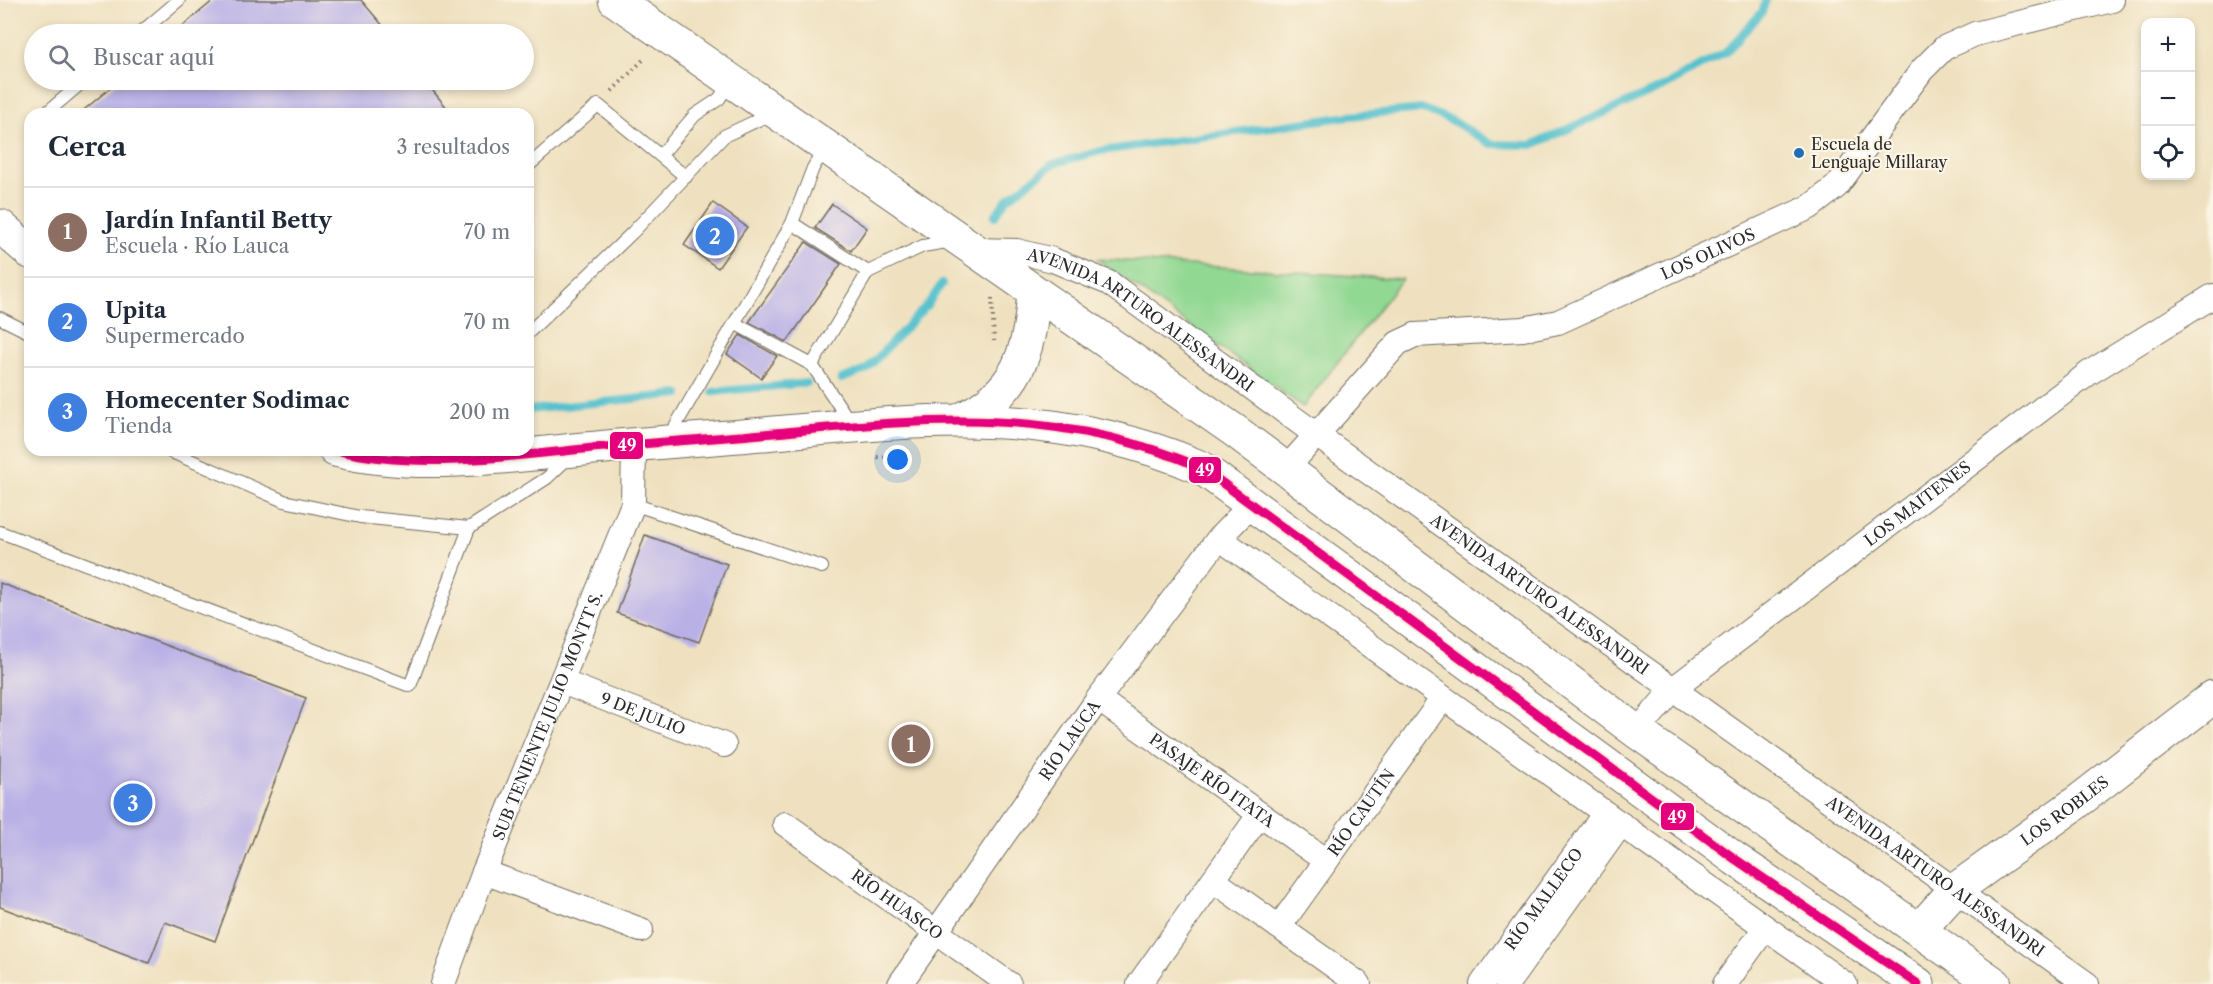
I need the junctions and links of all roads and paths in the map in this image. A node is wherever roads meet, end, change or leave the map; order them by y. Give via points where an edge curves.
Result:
1 (179, 0) edge
2 (615, 0) edge
3 (2112, 0) edge
4 (151, 24) edge
5 (632, 71) dead end
6 (731, 81) junction
7 (74, 90) edge
8 (598, 105) junction
9 (52, 108) edge
10 (776, 112) junction
11 (826, 146) junction
12 (660, 156) junction
13 (534, 161) edge
14 (686, 177) junction
15 (792, 223) junction
16 (0, 226) edge
17 (969, 245) junction
18 (24, 247) edge
19 (868, 272) junction
20 (1034, 292) junction
21 (2213, 296) edge
22 (0, 318) edge
23 (736, 324) junction
24 (534, 327) edge
25 (24, 330) edge
26 (812, 365) junction
27 (960, 420) junction
28 (852, 426) junction
29 (1318, 436) junction
30 (650, 444) junction
31 (577, 450) junction
32 (534, 455) edge
33 (914, 455) dead end
34 (181, 456) edge
35 (486, 456) edge
36 (526, 456) edge
37 (867, 458) dead end
38 (1202, 468) junction
39 (1286, 469) junction
40 (633, 504) junction
41 (1251, 505) junction
42 (469, 528) junction
43 (0, 532) edge
44 (1219, 538) junction
45 (822, 567) dead end
46 (562, 682) junction
47 (1673, 689) junction
48 (2213, 697) edge
49 (1443, 698) junction
50 (1098, 699) junction
51 (1637, 732) junction
52 (724, 745) dead end
53 (1260, 814) junction
54 (1613, 819) junction
55 (784, 824) dead end
56 (1326, 861) junction
57 (484, 872) junction
58 (1213, 880) junction
59 (1955, 890) junction
60 (1279, 927) junction
61 (1765, 928) junction
62 (641, 930) dead end
63 (1919, 930) junction
64 (937, 932) junction
65 (443, 984) edge
66 (900, 984) edge
67 (1009, 984) edge
68 (1139, 984) edge
69 (1359, 984) edge
70 (1482, 984) edge
71 (1506, 984) edge
72 (1725, 984) edge
73 (1845, 984) edge
74 (1918, 984) edge
75 (1995, 984) edge
76 (2087, 984) edge

1 - 4 lane
2 - 6 main road, AVENIDA ARTURO ALESSANDRI
3 - 29 street, LOS OLIVOS via 1976,34 1944,48 1922,70 1837,186 1810,207 1558,322 1523,329 1415,335 1398,343
5 - 8 path
6 - 10 main road, AVENIDA ARTURO ALESSANDRI
6 - 12 lane via 719,99 695,115
7 - 9 lane
8 - 12 lane
8 - 13 lane
10 - 11 main road, AVENIDA ARTURO ALESSANDRI
10 - 14 lane via 724,136
11 - 15 lane via 813,168
11 - 17 main road, AVENIDA ARTURO ALESSANDRI
12 - 14 lane
14 - 24 lane
15 - 19 lane
15 - 23 lane
16 - 18 main road
17 - 19 lane via 923,246
17 - 20 main road, AVENIDA ARTURO ALESSANDRI
17 - 29 street, AVENIDA ARTURO ALESSANDRI via 1044,258 1109,284
19 - 26 lane
20 - 27 main road via 1031,329 1018,368 994,401
20 - 39 main road, AVENIDA ARTURO ALESSANDRI
21 - 47 street, LOS MAITENES via 2089,374
22 - 25 lane
23 - 26 lane
23 - 30 lane
26 - 28 lane
27 - 28 main road
27 - 38 main road via 1032,423 1089,431 1166,453
28 - 30 main road
29 - 39 street, LOS OLIVOS
29 - 47 street, AVENIDA ARTURO ALESSANDRI
30 - 31 main road
30 - 40 street, SUB TENIENTE JULIO MONTT S.
31 - 32 main road
31 - 42 lane via 547,478
33 - 37 path
34 - 42 lane via 284,501 360,517
35 - 36 main road
38 - 39 main road
38 - 41 main road
39 - 51 main road, AVENIDA ARTURO ALESSANDRI
40 - 45 lane
40 - 46 street, SUB TENIENTE JULIO MONTT S.
41 - 44 street, RÍO LAUCA
41 - 74 main road via 1735,859
42 - 43 lane via 410,686
44 - 49 street
44 - 50 street, RÍO LAUCA
46 - 52 street, 9 DE JULIO
46 - 57 street, SUB TENIENTE JULIO MONTT S.
47 - 51 street, LOS MAITENES
47 - 59 street, AVENIDA ARTURO ALESSANDRI
48 - 59 main road, LOS ROBLES
49 - 54 street
49 - 56 street, RÍO CAUTÍN
50 - 53 street, PASAJE RÍO ITATA
50 - 64 street, RÍO LAUCA
51 - 63 main road, AVENIDA ARTURO ALESSANDRI
53 - 56 street, PASAJE RÍO ITATA
53 - 58 street
54 - 61 street
54 - 70 street, RÍO MALLECO
54 - 71 street, RÍO MALLECO
55 - 64 street, RÍO HUASCO
56 - 60 street, RÍO CAUTÍN
57 - 62 street
57 - 65 street, SUB TENIENTE JULIO MONTT S.
58 - 60 street
58 - 68 street
59 - 63 main road, LOS ROBLES
59 - 76 street, AVENIDA ARTURO ALESSANDRI
60 - 69 street
61 - 72 street
61 - 73 street
63 - 75 main road, AVENIDA ARTURO ALESSANDRI
64 - 66 street, RÍO LAUCA
64 - 67 street, RÍO HUASCO

